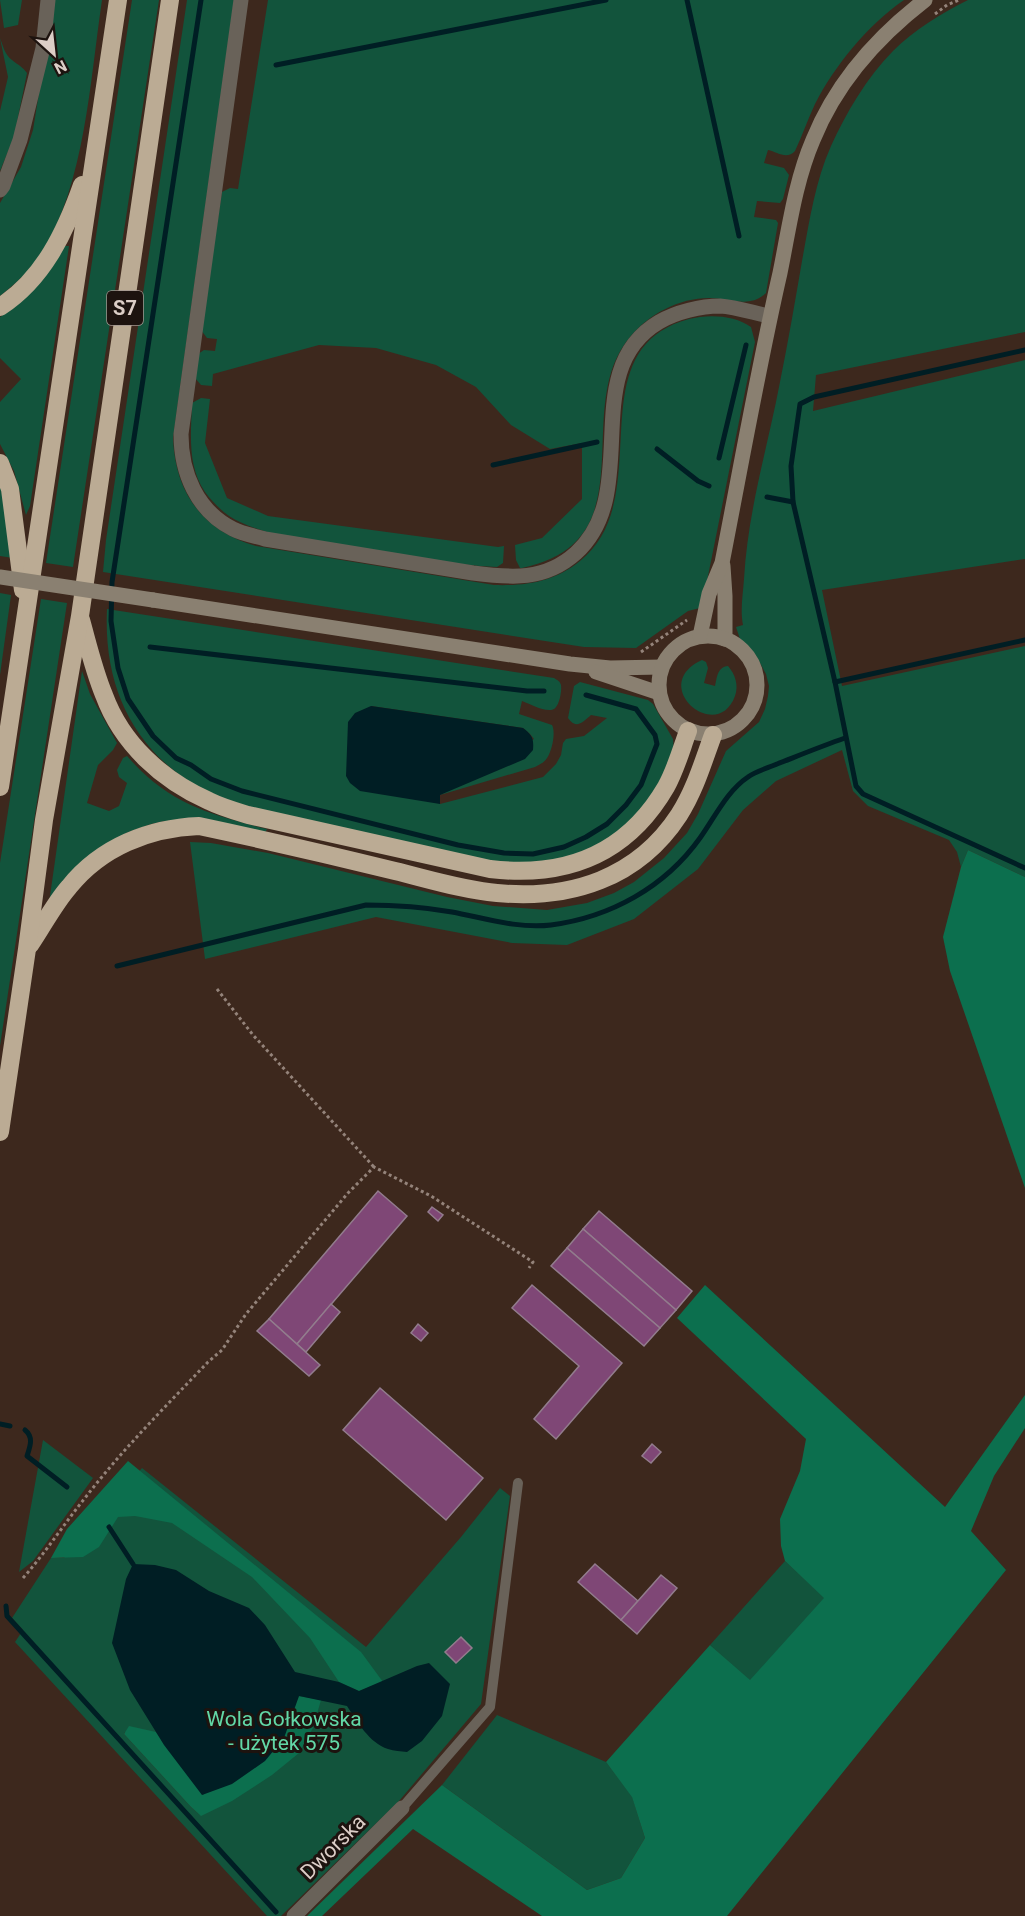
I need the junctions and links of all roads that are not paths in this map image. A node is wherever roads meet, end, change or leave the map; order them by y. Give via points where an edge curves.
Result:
1 (48, 0) edge
2 (118, 0) edge
3 (170, 0) edge
4 (242, 0) edge
5 (925, 0) edge
6 (96, 147) junction
7 (0, 190) edge
8 (0, 307) edge
9 (770, 316) junction
10 (0, 463) edge
11 (722, 563) junction
12 (0, 578) edge
13 (26, 615) junction
14 (80, 616) junction
15 (700, 636) junction
16 (725, 639) junction
17 (570, 664) junction
18 (662, 667) junction
19 (659, 693) junction
20 (688, 731) junction
21 (712, 735) junction
22 (0, 787) edge
23 (27, 949) junction
24 (0, 1132) edge
25 (518, 1483) dead end
26 (402, 1808) joint
27 (294, 1916) edge

1 - 7 street via 43,48 20,140
2 - 6 highway
3 - 14 highway, S7
4 - 9 street via 181,452 198,498 233,529 266,539 473,573 527,577 545,572 571,558 599,524 608,497 616,387 628,354 642,335 669,317 704,308 721,306
5 - 9 street via 860,60 812,141 788,227
6 - 8 highway via 74,208 43,268
6 - 13 highway
9 - 11 street
10 - 13 highway via 10,489
11 - 15 street via 709,594
11 - 16 street
12 - 17 street, bridge
13 - 22 highway
14 - 20 highway via 104,696 120,728 149,763 188,791 248,815 490,869 542,871 570,866 625,838 648,814 666,786
14 - 23 highway, S7 via 44,820
15 - 16 street
15 - 18 street via 676,648
16 - 21 street via 741,648 752,663 757,689 753,706 742,721
17 - 18 street
17 - 19 street
18 - 19 street
19 - 20 street via 669,716
20 - 21 street
21 - 23 highway via 693,789 668,831 634,863 588,886 552,893 495,893 199,826 166,829 133,839 104,854 68,887
23 - 24 highway, S7
25 - 26 lane via 490,1707
26 - 27 street, Dworska

